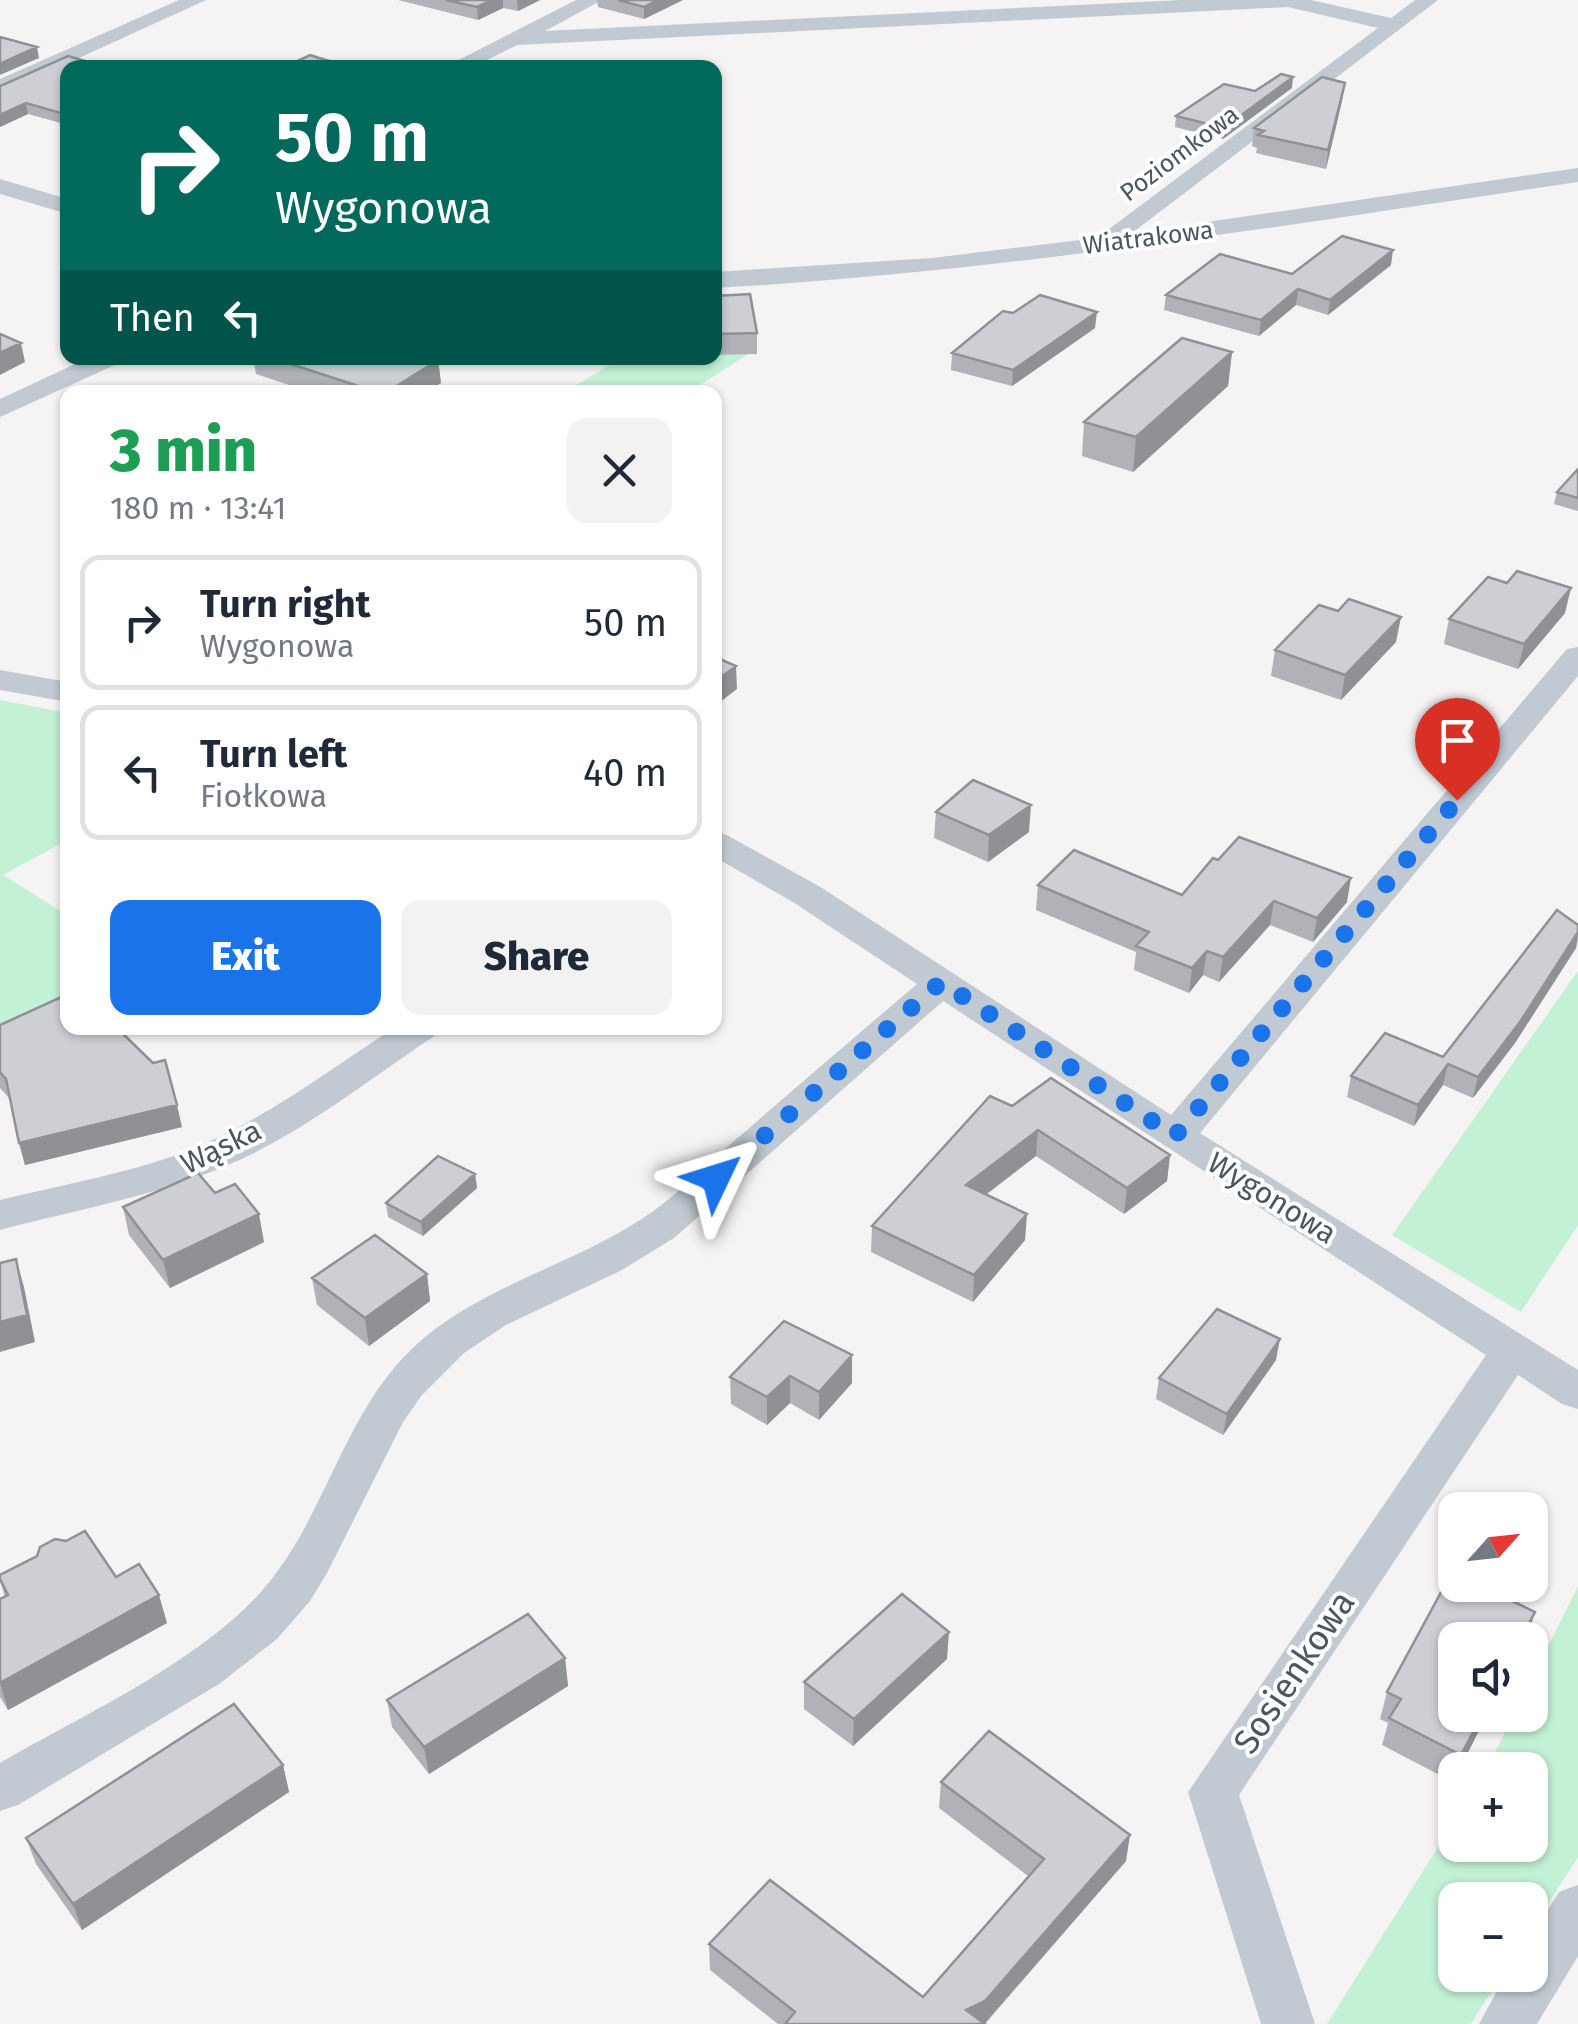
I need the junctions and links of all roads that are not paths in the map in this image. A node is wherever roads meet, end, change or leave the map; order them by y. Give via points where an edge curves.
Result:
1 (196, 0) edge
2 (592, 0) edge
3 (1428, 0) edge
4 (1393, 25) junction
5 (511, 40) junction
6 (60, 60) edge
7 (61, 60) edge
8 (470, 60) edge
9 (0, 87) edge
10 (1578, 174) edge
11 (0, 186) edge
12 (60, 205) edge
13 (1106, 242) junction
14 (722, 280) edge
15 (93, 365) edge
16 (0, 409) edge
17 (1578, 656) edge
18 (0, 680) edge
19 (60, 691) edge
20 (722, 846) edge
21 (941, 982) junction
22 (409, 1035) edge
23 (1175, 1136) junction
24 (0, 1215) edge
25 (1512, 1350) junction
26 (1578, 1392) edge
27 (0, 1789) edge
28 (1578, 1909) edge
29 (1288, 2024) edge
30 (1506, 2024) edge

1 - 7 street
2 - 5 street
3 - 4 street, Poziomkowa
4 - 5 street via 1288,1
4 - 13 street, Poziomkowa
5 - 8 street
6 - 9 street
10 - 13 street, Wiatrakowa
11 - 12 street
13 - 14 street, Wiatrakowa via 827,276
15 - 16 street
17 - 23 street
18 - 19 street
20 - 21 street, Wygonowa
21 - 23 street, Wygonowa
21 - 27 street via 659,1228 469,1326 432,1356 406,1382 314,1551 265,1621 220,1659
22 - 24 street, Wąska via 212,1156
23 - 25 street, Wygonowa
25 - 26 street, Wygonowa
25 - 29 street, Sosienkowa via 1213,1792
28 - 30 street

